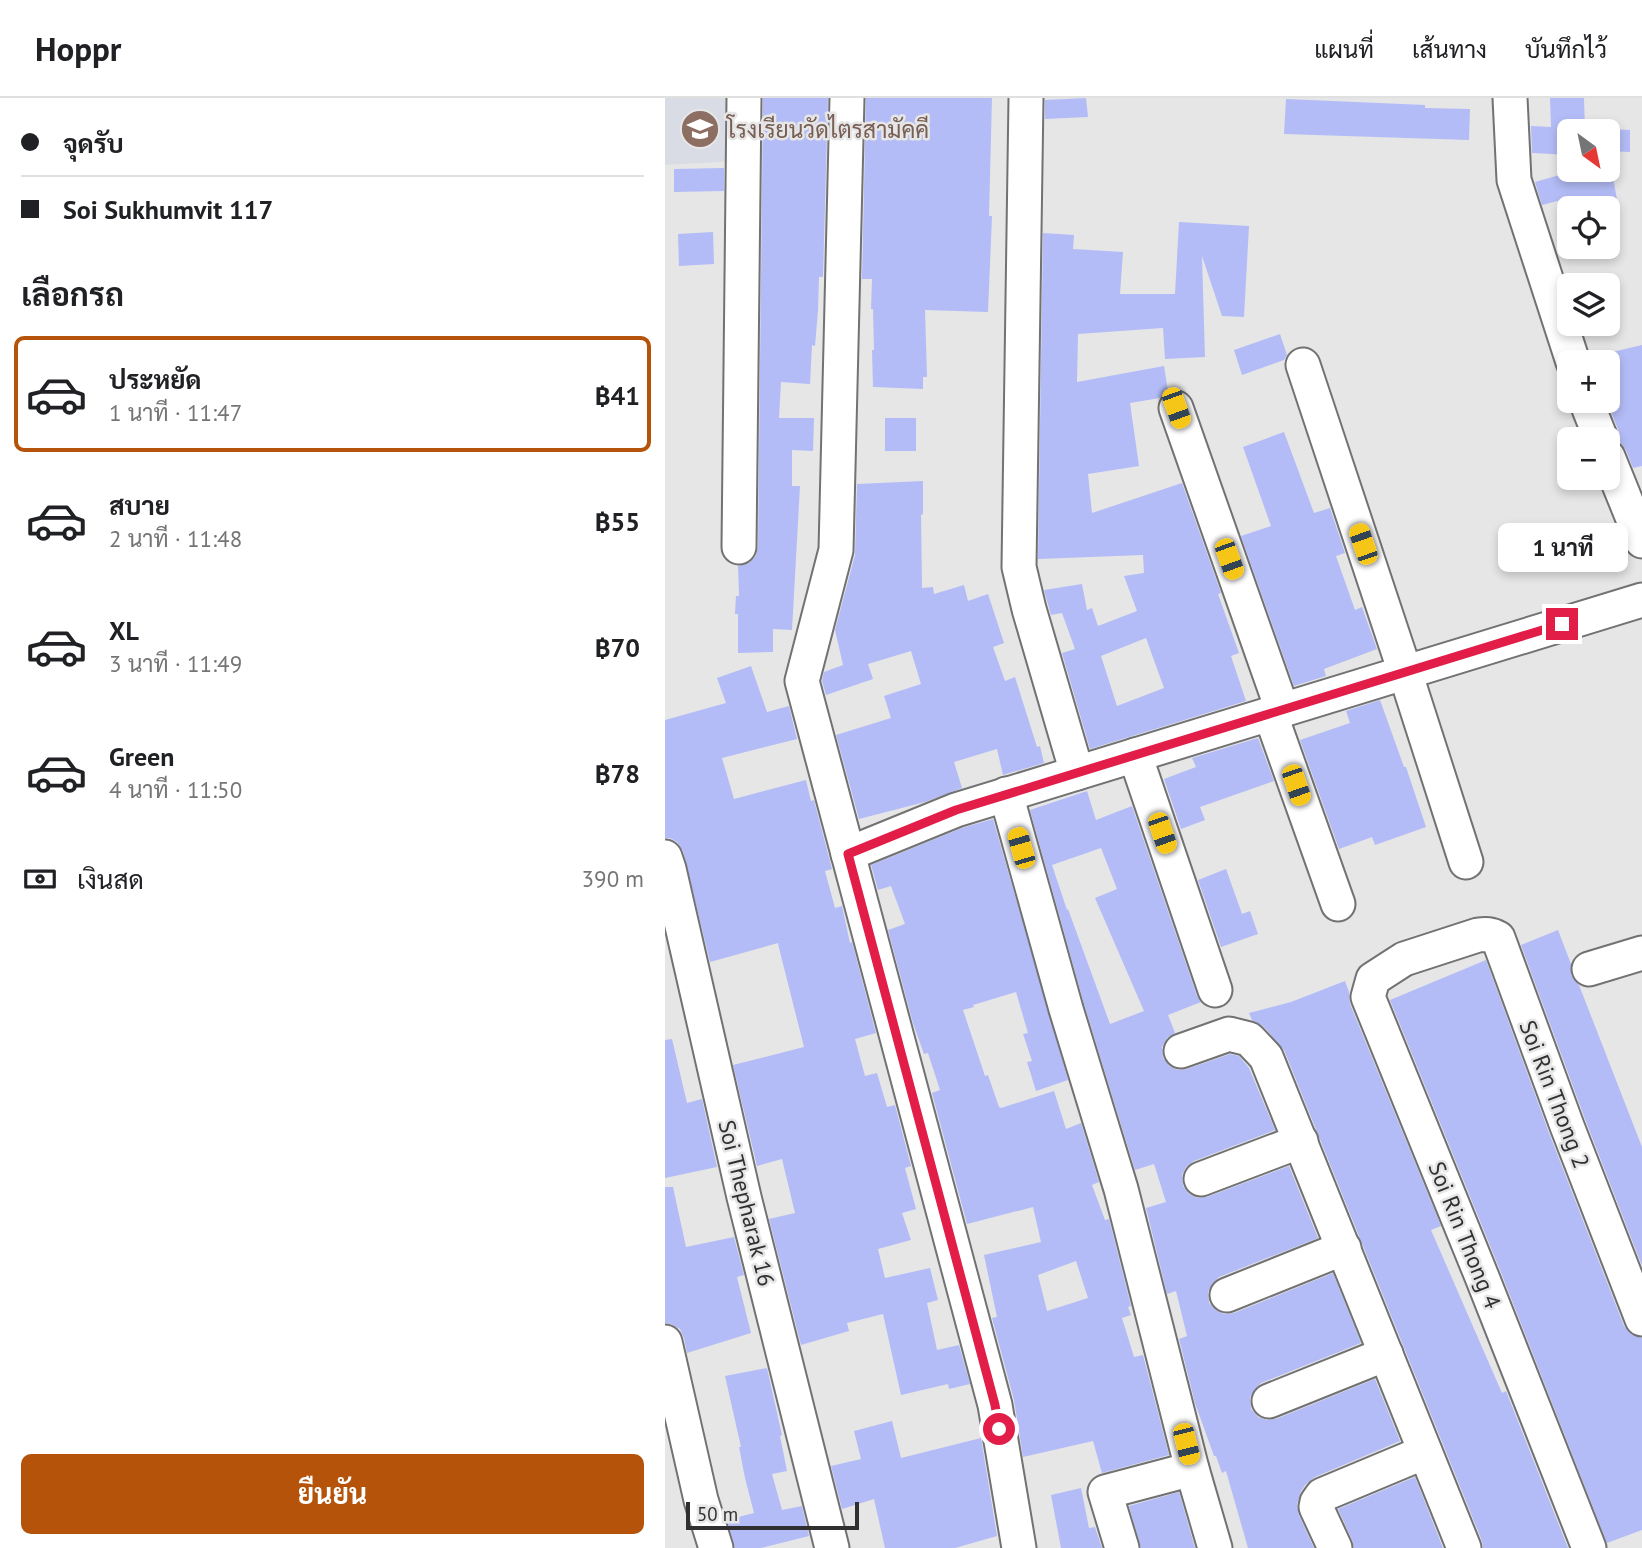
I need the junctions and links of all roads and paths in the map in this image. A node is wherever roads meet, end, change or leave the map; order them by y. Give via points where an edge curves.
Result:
1 (744, 98) edge
2 (848, 98) edge
3 (1026, 98) edge
4 (1510, 98) edge
5 (1569, 350) edge
6 (1303, 365) dead end
7 (1176, 408) dead end
8 (1620, 487) edge
9 (1642, 541) edge
10 (739, 547) dead end
11 (1641, 602) edge
12 (1405, 672) junction
13 (1276, 711) junction
14 (1135, 755) junction
15 (1077, 773) junction
16 (1006, 794) junction
17 (848, 854) junction
18 (665, 857) edge
19 (1466, 862) dead end
20 (1338, 904) dead end
21 (1427, 952) joint
22 (1642, 953) edge
23 (1588, 969) dead end
24 (1215, 990) dead end
25 (1181, 1051) dead end
26 (1301, 1141) junction
27 (1201, 1179) dead end
28 (1344, 1248) junction
29 (1227, 1294) dead end
30 (1642, 1319) edge
31 (665, 1342) edge
32 (1386, 1354) junction
33 (1269, 1401) dead end
34 (1425, 1451) junction
35 (1192, 1469) junction
36 (716, 1548) edge
37 (832, 1548) edge
38 (1019, 1548) edge
39 (1122, 1548) edge
40 (1215, 1548) edge
41 (1335, 1548) edge
42 (1464, 1548) edge
43 (1589, 1548) edge

1 - 10 street
2 - 17 street via 836,550 802,681
3 - 15 street via 1019,567
4 - 5 street via 1514,180
6 - 12 street
7 - 13 street
8 - 9 street
11 - 12 street
12 - 13 street
12 - 19 street
13 - 14 street
13 - 20 street
14 - 15 street
14 - 24 street
15 - 16 street
16 - 17 street
16 - 35 street via 1121,1189
17 - 38 street via 995,1405
18 - 37 street, Soi Thepharak 16
21 - 30 street, Soi Rin Thong 2 via 1478,935 1498,938
21 - 43 street, Soi Rin Thong 4 via 1405,959 1373,979 1368,997
22 - 23 street
25 - 26 street via 1229,1034 1249,1038 1266,1057
26 - 27 street
26 - 28 street
28 - 29 street
28 - 32 street
31 - 36 street
32 - 33 street
32 - 34 street
34 - 41 street via 1322,1495 1317,1507
34 - 42 street
35 - 39 street via 1105,1492
35 - 40 street

